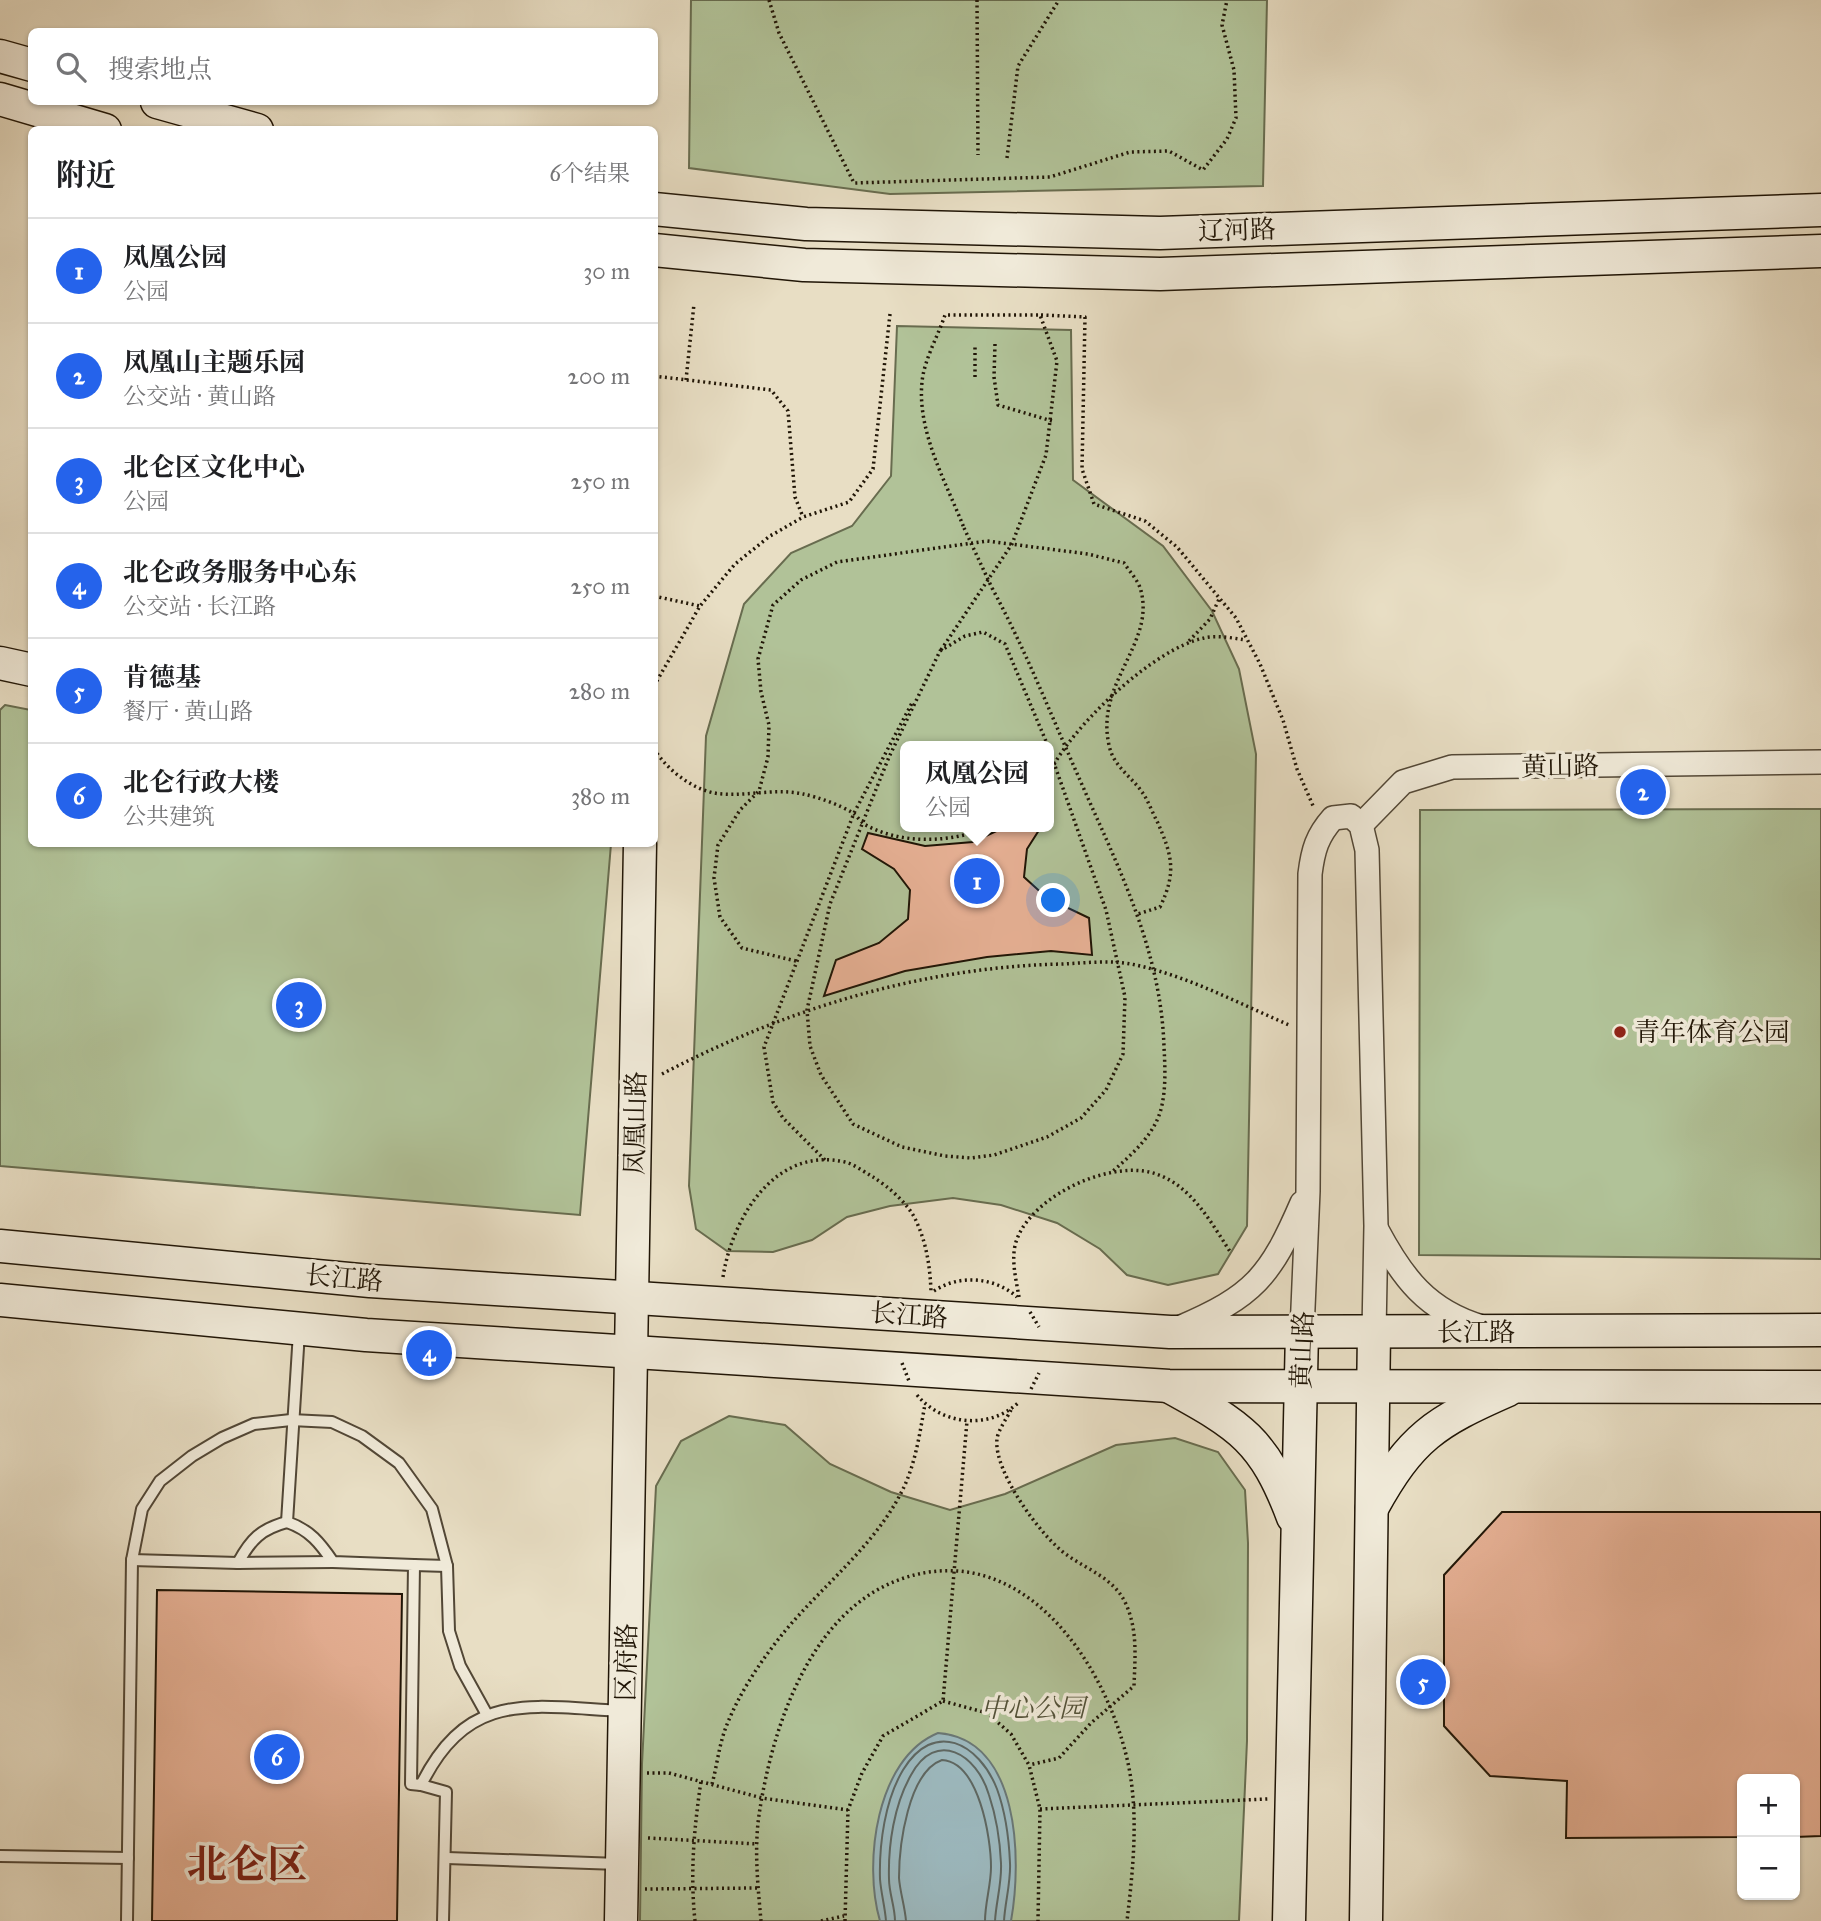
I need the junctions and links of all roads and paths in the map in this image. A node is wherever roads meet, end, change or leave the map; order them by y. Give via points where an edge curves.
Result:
1 (769, 0) edge
2 (977, 0) edge
3 (1059, 0) edge
4 (1227, 0) edge
5 (0, 55) edge
6 (28, 64) edge
7 (0, 99) edge
8 (168, 105) edge
9 (91, 126) edge
10 (243, 126) edge
11 (978, 155) dead end
12 (1007, 158) dead end
13 (658, 209) edge
14 (1821, 209) edge
15 (658, 250) edge
16 (1821, 251) edge
17 (694, 304) dead end
18 (890, 314) dead end
19 (1040, 315) junction
20 (975, 344) dead end
21 (995, 344) dead end
22 (658, 376) edge
23 (975, 377) dead end
24 (686, 380) junction
25 (1052, 421) junction
26 (803, 517) junction
27 (1012, 544) junction
28 (1220, 596) junction
29 (658, 597) edge
30 (700, 606) junction
31 (1248, 641) junction
32 (1188, 643) junction
33 (940, 651) junction
34 (0, 663) edge
35 (28, 669) edge
36 (658, 679) edge
37 (1111, 696) junction
38 (1045, 741) edge
39 (1066, 748) junction
40 (658, 755) edge
41 (1054, 762) joint
42 (1821, 762) edge
43 (759, 791) junction
44 (854, 813) junction
45 (863, 824) junction
46 (1361, 825) junction
47 (1323, 829) junction
48 (970, 832) edge
49 (640, 847) edge
50 (1138, 914) junction
51 (796, 961) junction
52 (1117, 962) junction
53 (1156, 972) junction
54 (807, 1010) junction
55 (772, 1021) junction
56 (1309, 1033) junction
57 (636, 1088) junction
58 (824, 1160) junction
59 (1112, 1171) junction
60 (1308, 1191) junction
61 (1376, 1226) junction
62 (0, 1246) edge
63 (1231, 1253) dead end
64 (931, 1293) junction
65 (632, 1297) junction
66 (0, 1300) edge
67 (719, 1303) junction
68 (1028, 1306) dead end
69 (909, 1317) dead end
70 (1039, 1327) dead end
71 (299, 1328) junction
72 (1821, 1330) edge
73 (1302, 1331) junction
74 (1170, 1332) junction
75 (1374, 1332) junction
76 (1502, 1332) junction
77 (631, 1352) junction
78 (902, 1363) dead end
79 (1039, 1373) dead end
80 (1169, 1386) junction
81 (1301, 1386) junction
82 (1373, 1386) junction
83 (1518, 1386) junction
84 (1821, 1387) edge
85 (1028, 1394) dead end
86 (1020, 1402) dead end
87 (630, 1403) joint
88 (925, 1404) junction
89 (1011, 1410) junction
90 (291, 1420) junction
91 (967, 1422) junction
92 (1372, 1510) junction
93 (287, 1522) junction
94 (1299, 1534) junction
95 (132, 1560) junction
96 (333, 1562) junction
97 (238, 1563) junction
98 (414, 1565) junction
99 (447, 1566) junction
100 (956, 1573) junction
101 (943, 1701) junction
102 (1111, 1708) junction
103 (625, 1711) junction
104 (486, 1713) junction
105 (1029, 1765) junction
106 (624, 1773) junction
107 (701, 1781) junction
108 (712, 1784) junction
109 (421, 1785) junction
110 (762, 1798) junction
111 (1291, 1798) junction
112 (1134, 1807) junction
113 (1040, 1809) junction
114 (848, 1810) junction
115 (693, 1839) junction
116 (758, 1844) junction
117 (0, 1856) edge
118 (128, 1858) junction
119 (447, 1858) junction
120 (622, 1863) junction
121 (758, 1888) junction
122 (692, 1889) junction
123 (845, 1919) edge
124 (127, 1921) edge
125 (443, 1921) edge
126 (621, 1921) edge
127 (695, 1921) edge
128 (761, 1921) edge
129 (821, 1921) edge
130 (1038, 1921) edge
131 (1127, 1921) edge
132 (1289, 1921) edge
133 (1366, 1921) edge

1 - 4 path via 779,33 854,183 1050,177 1130,152 1169,151 1203,170 1227,139 1236,118 1234,70 1222,25
2 - 11 path
3 - 12 path via 1018,66
5 - 6 main road
7 - 9 main road
8 - 10 main road
13 - 14 main road, 辽河路 via 806,224 1160,233
15 - 16 main road, 辽河路 via 804,265 1160,274
17 - 24 path
18 - 26 path via 873,469 849,502
19 - 25 path via 1057,361
19 - 28 path via 1085,317 1082,469 1094,504 1145,521 1177,547
19 - 39 path, bridge via 945,315 922,380 922,413 975,555
20 - 23 path
21 - 25 path via 998,405
22 - 24 path
24 - 26 path via 771,390 788,411 795,497
25 - 27 path via 1046,455
26 - 30 path via 735,564
27 - 33 path
27 - 37 path via 1124,563 1141,589 1143,617 1137,641
27 - 43 path via 987,541 837,562 801,580 773,605 758,659 769,725 768,757
28 - 31 path
28 - 32 path via 1210,619
29 - 30 path
30 - 36 path
31 - 32 path via 1205,637
31 - 47 path
32 - 37 path
33 - 38 path via 965,636 983,632 1005,644
33 - 44 path
33 - 45 path
34 - 35 main road
37 - 39 path
37 - 50 path via 1109,746 1124,775 1142,792 1171,852 1171,885 1160,907
39 - 41 path
39 - 50 path
40 - 43 path via 689,783 722,794
41 - 52 path via 1106,910
42 - 46 street, 黄山路 via 1452,767 1403,782
43 - 44 path via 803,794
43 - 51 path via 740,810 718,845 714,878 719,917 742,948
44 - 45 path
44 - 51 path
45 - 48 path via 918,839
45 - 54 path via 831,904
46 - 47 street via 1351,816 1333,818
46 - 61 street via 1367,850
47 - 56 street, 黄山路 via 1314,844 1310,874
49 - 57 main road, 凤凰山路
50 - 53 path
51 - 55 path
52 - 53 path
52 - 54 path via 1030,964 930,977
52 - 54 path via 1125,997 1123,1054 1106,1090 1081,1118 1047,1137 994,1155 971,1158 923,1152 853,1124 817,1065
53 - 56 path
53 - 59 path via 1163,1014 1162,1107 1140,1147
54 - 55 path
55 - 57 path
55 - 58 path via 764,1047 773,1102
56 - 60 street, 黄山路
57 - 65 main road, 凤凰山路
58 - 64 path via 847,1162 883,1183 917,1220
58 - 67 path via 795,1166 770,1181 752,1202 727,1251
59 - 63 path via 1133,1168 1160,1175 1192,1198
59 - 64 path via 1059,1194 1032,1215 1017,1239 1013,1261 1020,1299 988,1281 965,1279
60 - 73 street, 黄山路
60 - 74 street via 1264,1276 1225,1305
61 - 75 street
61 - 76 street via 1408,1283 1458,1317
62 - 65 main road, 长江路 via 370,1281
64 - 69 path, bridge
65 - 67 main road, 长江路
65 - 77 main road, 凤凰山路
66 - 71 main road, 长江路
67 - 74 main road, 长江路
68 - 70 path, bridge
71 - 77 main road, 长江路
71 - 90 lane
72 - 76 main road, 长江路
73 - 74 main road, 长江路
73 - 75 main road, 长江路
73 - 81 main road, 黄山路
75 - 76 main road, 长江路
75 - 82 main road
77 - 80 main road, 长江路
77 - 87 main road, 凤凰山路
78 - 88 path, bridge via 910,1385
79 - 85 path, bridge
80 - 81 main road, 长江路
80 - 94 main road via 1245,1434 1262,1452 1275,1472
81 - 82 main road, 长江路
81 - 94 main road, 黄山路
82 - 83 main road, 长江路
82 - 92 main road
83 - 84 main road, 长江路
83 - 92 main road via 1421,1437 1392,1473
86 - 89 path
87 - 103 main road, 区府路
88 - 91 path via 944,1416
88 - 108 path via 904,1487 882,1522 785,1631 748,1683 725,1728
89 - 91 path
89 - 102 path via 997,1438 1004,1473 1045,1534 1066,1555 1102,1575 1124,1601 1136,1637 1134,1686
90 - 93 lane
90 - 95 lane via 254,1424 222,1438 160,1481 142,1509
90 - 99 lane via 332,1422 362,1436 399,1463 432,1509
91 - 100 path
92 - 133 main road
93 - 96 lane via 317,1539
93 - 97 lane via 252,1538
94 - 111 main road, 黄山路
95 - 97 lane
95 - 118 lane
96 - 97 lane
96 - 98 lane
98 - 99 lane
98 - 109 lane via 411,1784
99 - 104 lane via 449,1631 460,1666
100 - 101 path
100 - 102 path via 976,1573 1040,1606 1085,1658
100 - 110 path via 932,1572 902,1579 838,1622 794,1691 779,1728
101 - 105 path via 987,1713 1011,1734
101 - 114 path via 883,1736
102 - 105 path via 1059,1758
102 - 112 path via 1128,1764
103 - 104 lane via 515,1707
103 - 106 main road, 区府路
104 - 109 lane via 436,1754
105 - 113 path
106 - 107 path via 670,1773
106 - 120 main road, 区府路
107 - 108 path
107 - 115 path
108 - 110 path
109 - 119 lane via 446,1792
110 - 114 path
110 - 116 path
111 - 112 path
111 - 132 main road, 黄山路
112 - 113 path
112 - 131 path
113 - 130 path
114 - 123 path
115 - 116 path
115 - 120 path
115 - 122 path
116 - 121 path
117 - 118 lane
118 - 124 lane
119 - 120 lane
119 - 125 lane
120 - 122 path
120 - 126 main road, 区府路
121 - 122 path
121 - 128 path
122 - 127 path
123 - 129 path

